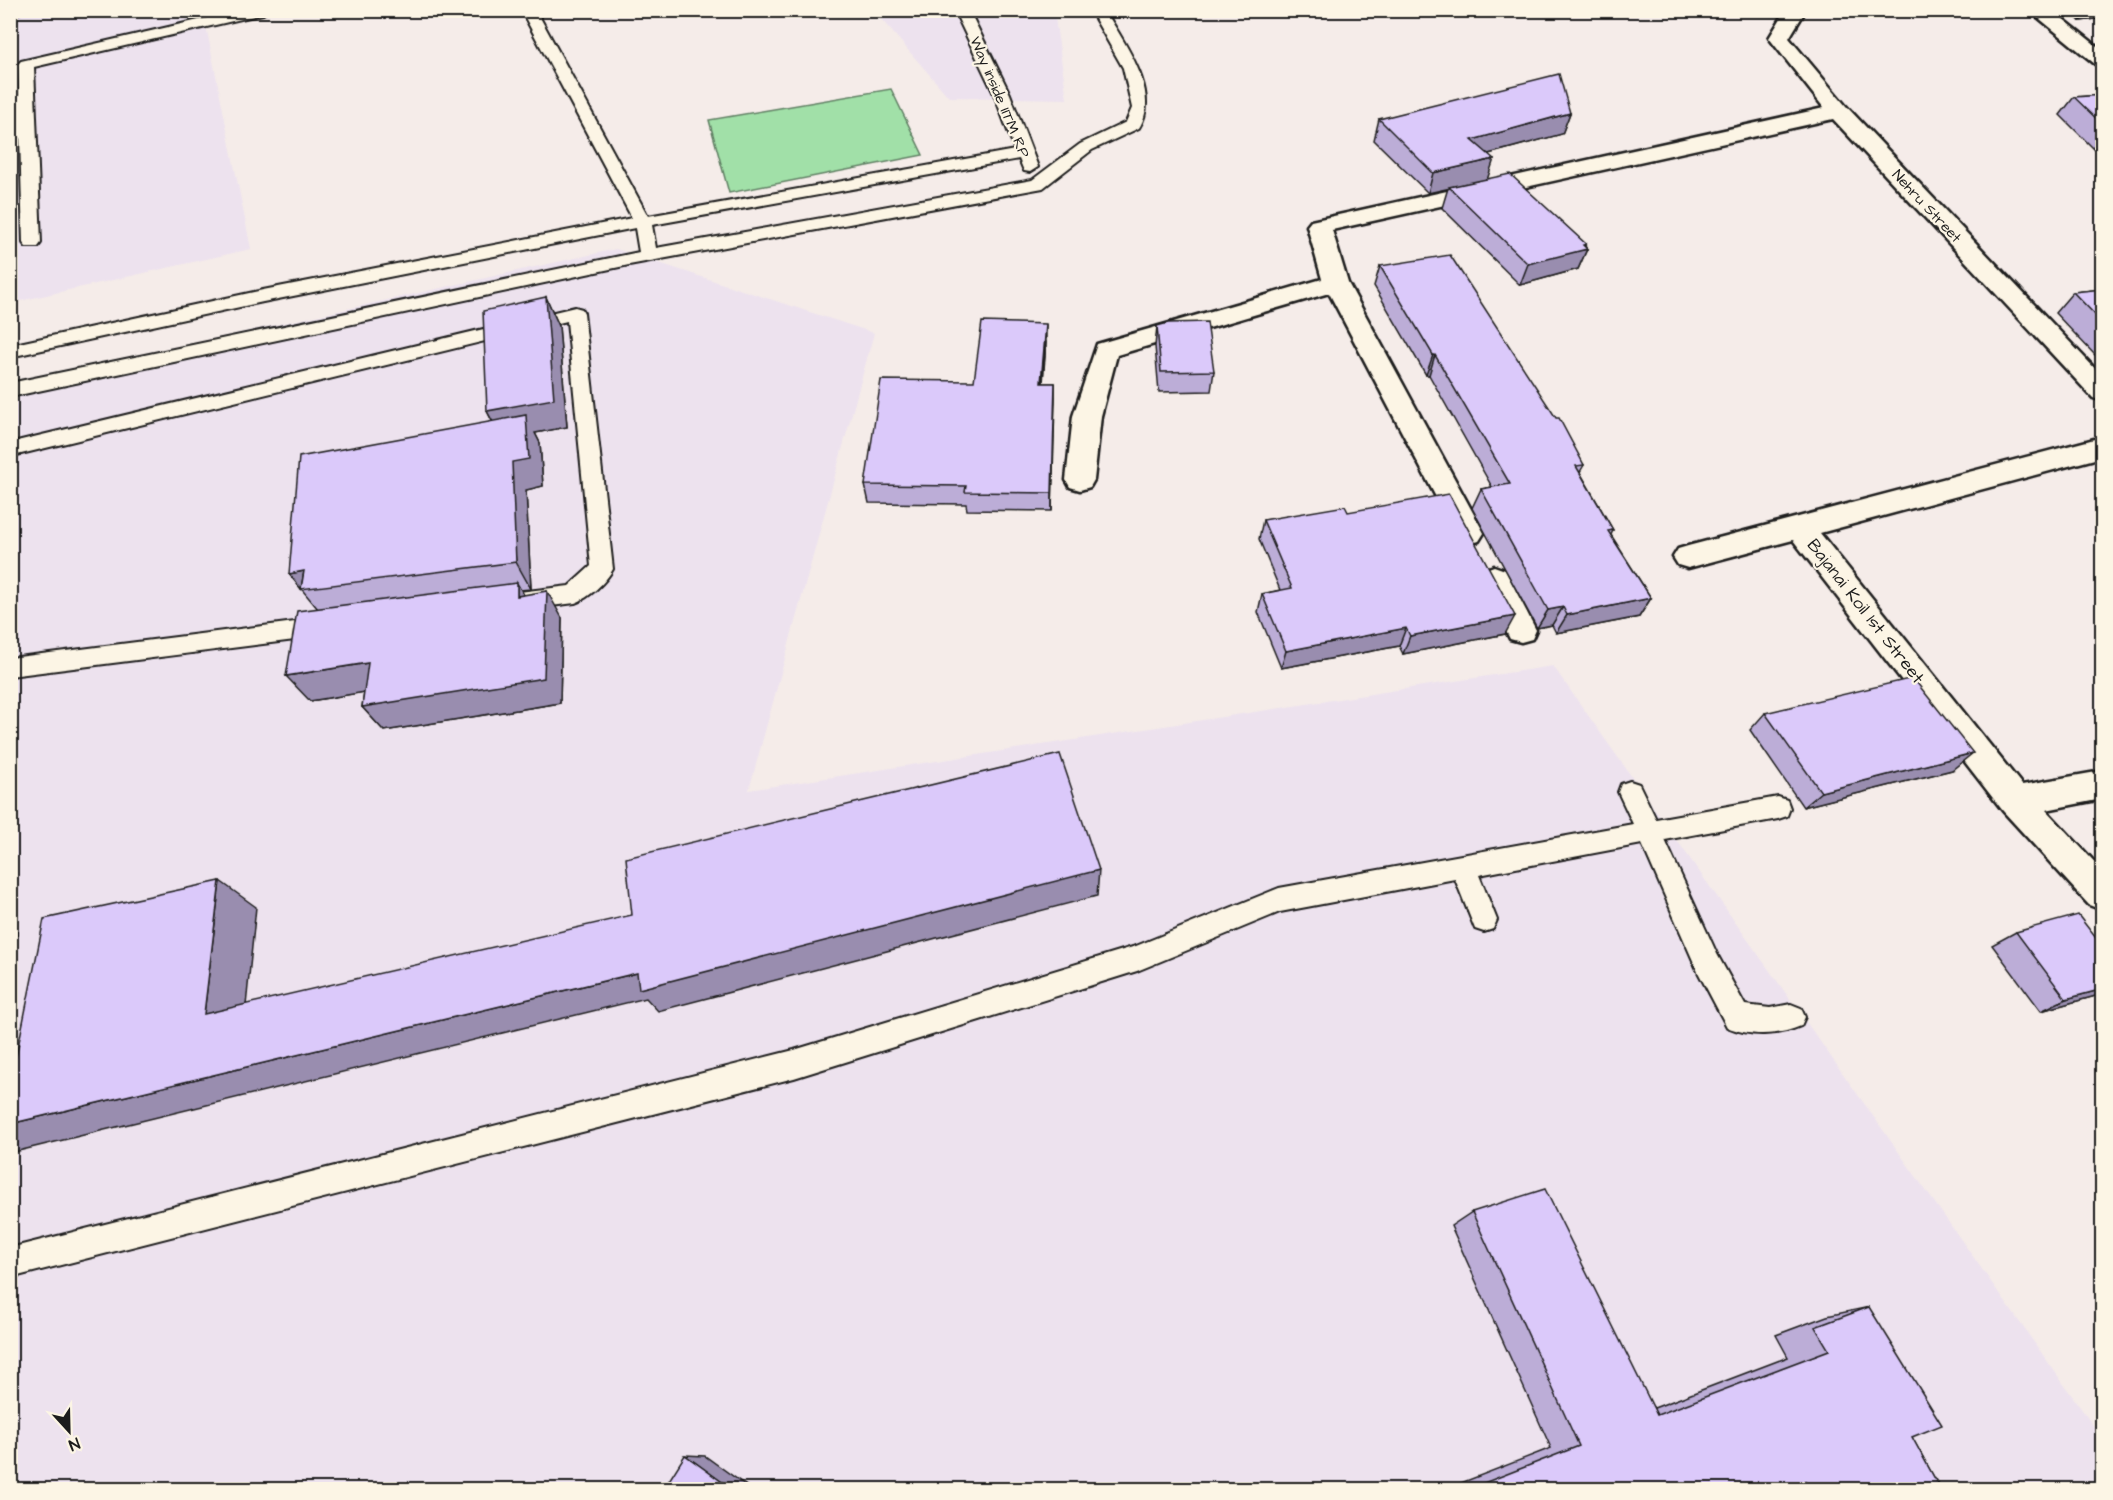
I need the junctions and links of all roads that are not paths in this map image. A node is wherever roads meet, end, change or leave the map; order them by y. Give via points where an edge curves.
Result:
1 (263, 10) edge
2 (528, 10) edge
3 (961, 10) edge
4 (1097, 10) edge
5 (1796, 10) edge
6 (2039, 10) edge
7 (2103, 60) edge
8 (1838, 111) junction
9 (1024, 153) junction
10 (1037, 184) junction
11 (642, 221) junction
12 (32, 243) dead end
13 (649, 255) junction
14 (1336, 283) junction
15 (10, 351) edge
16 (10, 390) edge
17 (2103, 392) edge
18 (10, 447) edge
19 (2103, 447) edge
20 (1080, 480) dead end
21 (1799, 527) junction
22 (1688, 557) dead end
23 (504, 603) edge
24 (351, 624) edge
25 (1521, 630) dead end
26 (10, 667) edge
27 (2103, 785) edge
28 (1630, 792) dead end
29 (2015, 801) junction
30 (1778, 808) dead end
31 (1650, 832) junction
32 (1463, 866) junction
33 (2103, 894) edge
34 (1484, 920) dead end
35 (1791, 1017) dead end
36 (10, 1263) edge

1 - 12 lane via 26,63
2 - 11 lane
3 - 9 lane, Way inside IITM RP via 1002,94
4 - 10 lane via 1131,68 1140,108 1133,125 1086,147
5 - 8 street, Nehru Street via 1779,39
6 - 7 street
8 - 14 street via 1319,226
8 - 17 street, Nehru Street
9 - 10 lane, Way inside IITM RP
9 - 11 lane
10 - 13 lane
11 - 13 lane
11 - 15 lane via 193,309
13 - 16 lane
14 - 20 street via 1106,350 1087,416
14 - 25 street
18 - 23 lane via 575,313 602,568 575,594
19 - 21 street, Bajanai Koil 1st Street
21 - 22 street
21 - 29 street, Bajanai Koil 1st Street
24 - 26 lane
27 - 29 street
28 - 31 lane
29 - 33 street, Bajanai Koil 1st Street
30 - 31 lane
31 - 32 lane
31 - 35 lane via 1718,987 1737,1018 1770,1022
32 - 34 lane
32 - 36 lane via 1279,900 1137,958 794,1064

